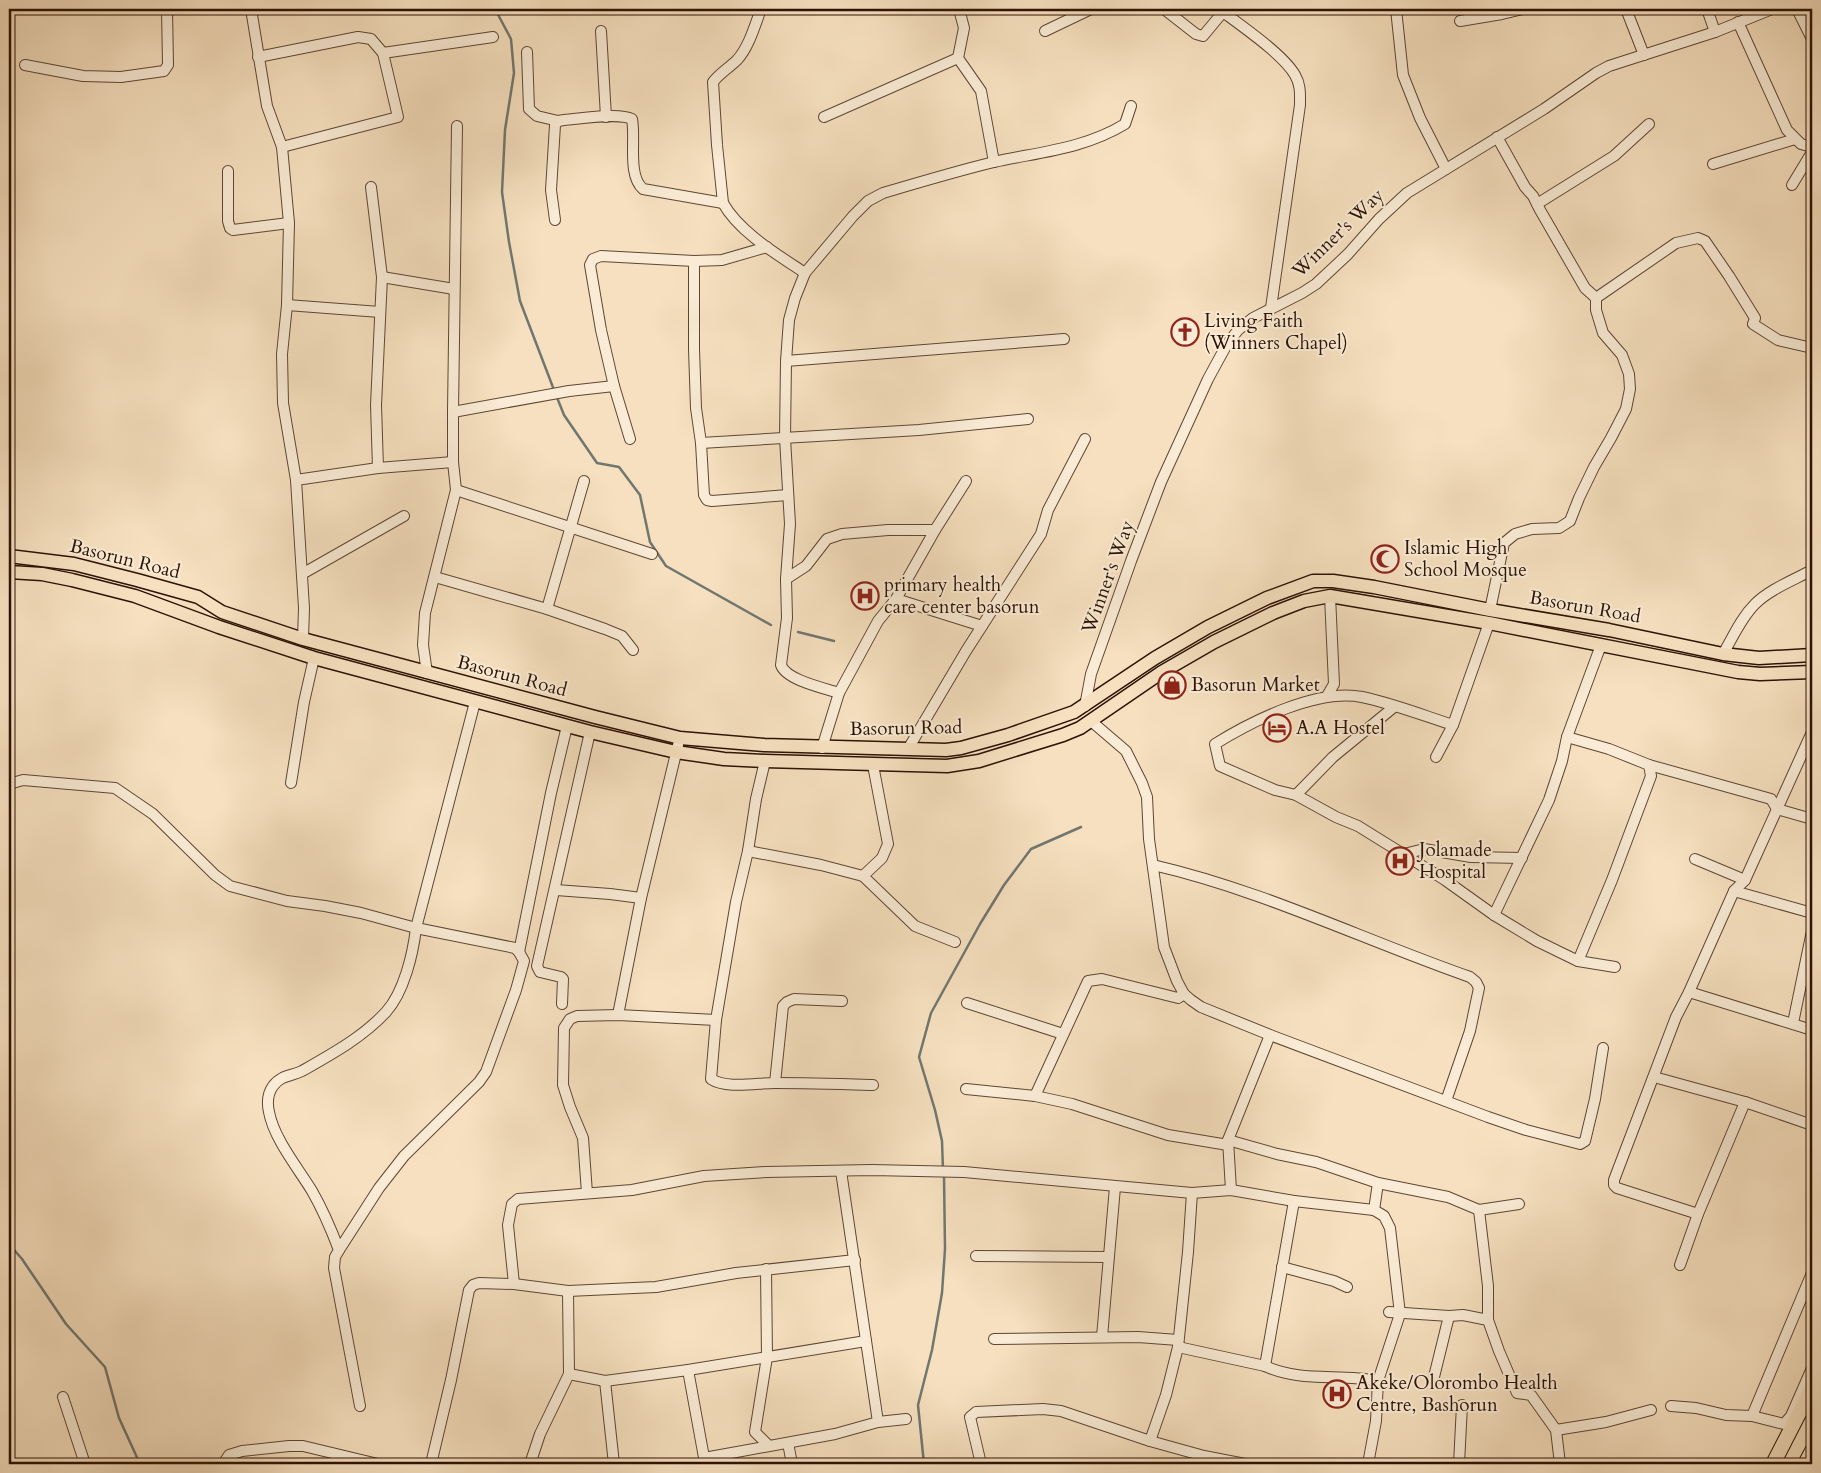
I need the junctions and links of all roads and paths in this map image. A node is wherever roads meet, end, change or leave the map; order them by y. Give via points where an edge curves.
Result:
1 (167, 9) edge
2 (251, 9) edge
3 (761, 9) edge
4 (959, 9) edge
5 (1091, 9) edge
6 (1164, 9) edge
7 (1396, 9) edge
8 (1522, 9) edge
9 (1626, 9) edge
10 (1707, 9) edge
11 (1772, 9) edge
12 (1797, 9) edge
13 (1221, 10) edge
14 (1460, 21) dead end
15 (1738, 22) junction
16 (602, 31) dead end
17 (1045, 31) dead end
18 (1715, 32) junction
19 (493, 37) dead end
20 (1812, 39) edge
21 (528, 52) dead end
22 (382, 53) junction
23 (1644, 54) junction
24 (258, 57) junction
25 (958, 58) junction
26 (25, 65) dead end
27 (1132, 106) dead end
28 (606, 117) junction
29 (824, 117) dead end
30 (558, 121) junction
31 (1649, 124) dead end
32 (457, 126) dead end
33 (1497, 137) junction
34 (1795, 139) junction
35 (282, 147) junction
36 (1812, 147) edge
37 (1812, 152) edge
38 (994, 162) junction
39 (1714, 164) dead end
40 (1446, 170) junction
41 (228, 171) dead end
42 (1792, 185) dead end
43 (371, 187) dead end
44 (723, 203) junction
45 (1537, 204) junction
46 (554, 220) dead end
47 (289, 222) junction
48 (767, 247) junction
49 (694, 261) junction
50 (805, 273) junction
51 (382, 277) junction
52 (454, 289) junction
53 (1596, 298) junction
54 (287, 305) junction
55 (1272, 308) junction
56 (380, 312) junction
57 (1064, 339) dead end
58 (1812, 348) edge
59 (786, 361) junction
60 (614, 386) junction
61 (453, 412) junction
62 (1028, 419) dead end
63 (785, 438) junction
64 (630, 439) dead end
65 (1085, 439) dead end
66 (701, 443) junction
67 (453, 462) junction
68 (378, 468) junction
69 (296, 480) junction
70 (584, 481) dead end
71 (966, 481) dead end
72 (456, 490) junction
73 (788, 495) junction
74 (404, 516) dead end
75 (572, 529) junction
76 (935, 530) junction
77 (652, 554) dead end
78 (9, 556) edge
79 (1812, 570) edge
80 (9, 572) edge
81 (302, 574) junction
82 (435, 577) junction
83 (786, 578) junction
84 (1374, 587) junction
85 (1330, 596) junction
86 (896, 599) junction
87 (1372, 602) junction
88 (547, 609) junction
89 (1490, 610) junction
90 (1489, 623) junction
91 (982, 626) junction
92 (303, 639) junction
93 (1601, 645) junction
94 (633, 650) dead end
95 (1723, 654) junction
96 (1812, 655) edge
97 (314, 658) junction
98 (1812, 672) edge
99 (427, 673) junction
100 (839, 693) junction
101 (1327, 696) junction
102 (475, 702) junction
103 (1086, 706) junction
104 (1394, 707) junction
105 (1091, 721) junction
106 (1453, 725) junction
107 (567, 726) junction
108 (590, 732) junction
109 (1812, 732) edge
110 (1567, 737) junction
111 (680, 738) junction
112 (822, 748) junction
113 (908, 749) junction
114 (676, 752) junction
115 (1436, 758) dead end
116 (765, 761) junction
117 (874, 765) junction
118 (1649, 765) junction
119 (9, 784) edge
120 (291, 784) dead end
121 (1296, 795) junction
122 (1777, 809) junction
123 (1812, 820) edge
124 (748, 851) junction
125 (1404, 854) junction
126 (1522, 858) junction
127 (1695, 859) dead end
128 (1153, 865) junction
129 (863, 876) junction
130 (1745, 880) junction
131 (556, 890) junction
132 (1734, 892) junction
133 (641, 898) junction
134 (1812, 913) edge
135 (1494, 914) junction
136 (416, 928) junction
137 (1812, 930) edge
138 (955, 942) dead end
139 (519, 952) junction
140 (1578, 961) junction
141 (1614, 967) dead end
142 (1689, 992) junction
143 (1184, 994) junction
144 (842, 1001) dead end
145 (967, 1003) dead end
146 (562, 1004) dead end
147 (618, 1014) junction
148 (716, 1020) junction
149 (1793, 1023) junction
150 (1812, 1030) edge
151 (1063, 1034) junction
152 (1270, 1035) junction
153 (1603, 1048) dead end
154 (1654, 1078) junction
155 (775, 1083) junction
156 (873, 1084) dead end
157 (966, 1089) dead end
158 (1035, 1096) junction
159 (1446, 1101) junction
160 (1745, 1102) junction
161 (1812, 1124) edge
162 (1228, 1143) junction
163 (841, 1171) junction
164 (1378, 1183) junction
165 (1115, 1187) junction
166 (1231, 1190) junction
167 (587, 1193) junction
168 (1192, 1194) junction
169 (1294, 1201) junction
170 (1519, 1204) dead end
171 (1374, 1210) junction
172 (1479, 1210) junction
173 (1698, 1214) junction
174 (339, 1250) junction
175 (976, 1256) dead end
176 (1108, 1257) junction
177 (855, 1260) junction
178 (1680, 1265) dead end
179 (1282, 1267) junction
180 (766, 1269) junction
181 (1812, 1273) edge
182 (514, 1284) junction
183 (1347, 1287) dead end
184 (568, 1291) junction
185 (1389, 1312) dead end
186 (1400, 1314) junction
187 (1449, 1316) junction
188 (1488, 1320) junction
189 (1102, 1337) junction
190 (994, 1339) dead end
191 (866, 1341) junction
192 (1178, 1344) junction
193 (767, 1357) junction
194 (1265, 1366) junction
195 (1812, 1368) edge
196 (688, 1370) junction
197 (569, 1374) junction
198 (605, 1381) junction
199 (1378, 1381) junction
200 (1432, 1385) dead end
201 (1812, 1388) edge
202 (63, 1397) dead end
203 (1462, 1405) dead end
204 (360, 1406) dead end
205 (1671, 1406) dead end
206 (1651, 1410) dead end
207 (1752, 1416) junction
208 (906, 1419) dead end
209 (878, 1422) junction
210 (1556, 1430) junction
211 (1150, 1440) junction
212 (788, 1443) junction
213 (768, 1445) junction
214 (1812, 1451) edge
215 (337, 1460) edge
216 (1204, 1460) edge
217 (705, 1461) edge
218 (85, 1464) edge
219 (224, 1464) edge
220 (378, 1464) edge
221 (431, 1464) edge
222 (530, 1464) edge
223 (614, 1464) edge
224 (792, 1464) edge
225 (980, 1464) edge
226 (1246, 1464) edge
227 (1368, 1464) edge
228 (1459, 1464) edge
229 (1560, 1464) edge
230 (1773, 1464) edge
231 (1805, 1464) edge

1 - 26 street via 168,65 164,71 121,77 83,76
2 - 24 street
3 - 44 street via 737,60 713,82
4 - 25 street via 964,28
5 - 17 street
6 - 13 street via 1203,36
7 - 40 street via 1403,75
8 - 14 street
9 - 23 street
10 - 18 street
11 - 15 street, Winner's Way
12 - 20 street
13 - 55 street via 1282,60 1296,76 1299,85 1300,105
15 - 18 street, Winner's Way
15 - 34 street via 1787,130
16 - 28 street
18 - 23 street, Winner's Way
19 - 22 street
21 - 30 street via 529,109 537,116
22 - 24 street via 372,39 358,37
22 - 35 street via 398,117
23 - 33 street, Winner's Way via 1596,73
24 - 35 street via 267,106
25 - 29 street
25 - 38 street via 980,91
27 - 38 street via 1125,124 1099,138 1061,150
28 - 30 street
28 - 44 street via 632,119 634,172 643,189
30 - 46 street via 555,125 551,190
31 - 45 street via 1614,156
32 - 52 street
33 - 40 street, Winner's Way
33 - 45 street
34 - 36 street
34 - 39 street
35 - 47 street
37 - 42 street
38 - 50 street via 883,193 868,201
40 - 55 street, Winner's Way via 1397,201 1316,284
41 - 47 street via 230,228
43 - 51 street
44 - 48 street via 738,222
45 - 53 street via 1585,288
47 - 54 street
48 - 49 street via 722,260
48 - 50 street
49 - 60 street via 601,256 593,259 590,265
49 - 66 street via 696,408
50 - 59 street via 789,320
51 - 52 street
51 - 56 street
52 - 61 street
53 - 58 street via 1676,243 1698,238 1705,240 1730,276 1755,318 1753,324 1778,340
53 - 89 street via 1603,333 1622,355 1629,374 1626,408 1578,498 1570,521 1559,528 1532,529 1515,534 1504,543
54 - 56 street
54 - 69 street via 282,354 283,403
55 - 103 street, Winner's Way via 1245,324 1226,346 1208,378 1161,482 1131,561 1092,674
56 - 68 street via 376,405
57 - 59 street
59 - 63 street
60 - 61 street
60 - 64 street
61 - 67 street
62 - 63 street
63 - 66 street
63 - 73 street
65 - 91 street via 1048,510 1041,534
66 - 73 street via 707,500
67 - 68 street
67 - 72 street
68 - 69 street
69 - 81 street
70 - 75 street
71 - 76 street
72 - 75 street
72 - 82 street
73 - 83 street via 790,524
74 - 81 street
75 - 77 street
75 - 88 street
76 - 83 street via 842,534 827,539 806,566
76 - 86 street
78 - 92 main road, Basorun Road via 74,564 198,597 222,612
79 - 95 street via 1756,602
80 - 97 main road, Basorun Road via 42,574 135,596
81 - 92 street
82 - 88 street
82 - 99 street via 424,613 423,644
83 - 100 street via 787,618 780,660 783,670
84 - 87 main road
84 - 89 main road, Basorun Road
84 - 103 main road, Basorun Road via 1313,581 1268,598 1208,627 1155,658
85 - 87 main road, Basorun Road
85 - 101 street via 1334,684
85 - 105 main road, Basorun Road via 1296,604 1214,642 1162,672
86 - 91 street
86 - 100 street via 878,621
87 - 90 main road, Basorun Road
88 - 94 street via 622,636
89 - 95 main road, Basorun Road
90 - 93 main road, Basorun Road
90 - 106 street
91 - 113 street
92 - 99 main road, Basorun Road
93 - 98 main road, Basorun Road via 1738,672
93 - 110 street
95 - 96 main road, Basorun Road via 1759,658
97 - 102 main road, Basorun Road
97 - 120 street
99 - 111 main road, Basorun Road
100 - 112 street
101 - 104 street via 1362,697
101 - 121 street via 1298,704 1215,744 1220,766 1275,790
102 - 107 main road, Basorun Road
102 - 136 street
103 - 113 main road, Basorun Road via 1058,719 961,748
104 - 106 street
104 - 121 street via 1333,756
105 - 117 main road, Basorun Road via 1063,735 964,764
105 - 128 street via 1126,751 1142,783 1147,797
106 - 115 street
107 - 108 main road, Basorun Road
107 - 139 street
108 - 114 main road, Basorun Road
108 - 131 street
109 - 122 street
110 - 118 street
110 - 126 street via 1549,800
111 - 112 main road, Basorun Road
111 - 114 street
112 - 113 main road, Basorun Road
114 - 116 main road, Basorun Road
114 - 133 street
116 - 117 main road, Basorun Road
116 - 124 street
117 - 129 street via 888,844 882,858
118 - 122 street via 1771,800
118 - 140 street via 1651,776
119 - 136 street via 23,780 115,788 153,814 230,886 287,901 361,913
121 - 125 street via 1358,826
122 - 123 street
122 - 130 street
124 - 129 street
124 - 148 street
125 - 126 street via 1424,849 1471,857
125 - 135 street
126 - 135 street
127 - 130 street
128 - 143 street via 1164,946
128 - 159 street via 1251,893 1470,977 1479,988 1470,1031
129 - 138 street via 915,926
130 - 132 street
131 - 133 street
131 - 146 street via 538,966 540,972 563,979
132 - 134 street
132 - 142 street
133 - 147 street
135 - 140 street via 1537,941
136 - 139 street via 515,948
136 - 174 street via 410,962 387,1010 369,1029 342,1047 299,1073 279,1080 272,1087 268,1099 275,1130 325,1213
137 - 149 street
139 - 174 street via 524,961 486,1072 404,1156
140 - 141 street
142 - 149 street
142 - 154 street via 1676,1017
143 - 151 street via 1178,998 1091,979 1085,984
143 - 152 street via 1202,1007
144 - 155 street via 794,999 783,1006
145 - 151 street
147 - 148 street
147 - 167 street via 577,1016 570,1019 564,1028 563,1085 583,1138
148 - 155 street via 711,1078 716,1082 740,1085
149 - 150 street
151 - 158 street
152 - 159 street
152 - 162 street
153 - 159 street via 1589,1128 1583,1144 1526,1130
154 - 160 street
154 - 173 street via 1614,1184 1617,1188
155 - 156 street
157 - 158 street
158 - 162 street via 1072,1104 1168,1135
160 - 161 street
160 - 173 street
162 - 164 street via 1316,1162
162 - 166 street
163 - 165 street via 964,1172
163 - 167 street via 704,1176 632,1190
163 - 177 street
164 - 171 street
164 - 172 street via 1448,1197
165 - 168 street
165 - 176 street
166 - 168 street
166 - 169 street
167 - 182 street via 518,1199 512,1204 508,1225
168 - 192 street
169 - 171 street
169 - 179 street
170 - 172 street
171 - 186 street via 1384,1216 1390,1228
172 - 188 street via 1488,1286
173 - 178 street
174 - 204 street via 334,1268
175 - 176 street
176 - 189 street
177 - 180 street
177 - 191 street
179 - 183 street
179 - 194 street
180 - 184 street via 656,1287
180 - 193 street
181 - 207 street
182 - 184 street
182 - 221 street via 479,1282 469,1290
184 - 197 street
185 - 186 street
186 - 187 street
186 - 199 street
187 - 188 street
187 - 200 street
188 - 210 street via 1517,1393 1531,1395
189 - 190 street
189 - 192 street via 1138,1337
191 - 193 street
191 - 209 street
192 - 194 street
192 - 211 street via 1166,1395
193 - 196 street
193 - 213 street via 755,1432
194 - 199 street via 1301,1376 1359,1377
195 - 207 street via 1791,1416 1784,1424
196 - 198 street
196 - 217 street
197 - 198 street
197 - 222 street via 540,1434
198 - 223 street
199 - 227 street via 1376,1421
201 - 230 highway
202 - 218 street
203 - 228 street
205 - 207 street
206 - 210 street
208 - 209 street
209 - 212 street
210 - 229 street
211 - 216 street
211 - 225 street via 1042,1408 976,1412 970,1417
212 - 213 street
212 - 224 street
213 - 217 street
214 - 231 highway
215 - 219 street via 303,1446 289,1446 242,1451 229,1455
215 - 220 street
216 - 226 street

